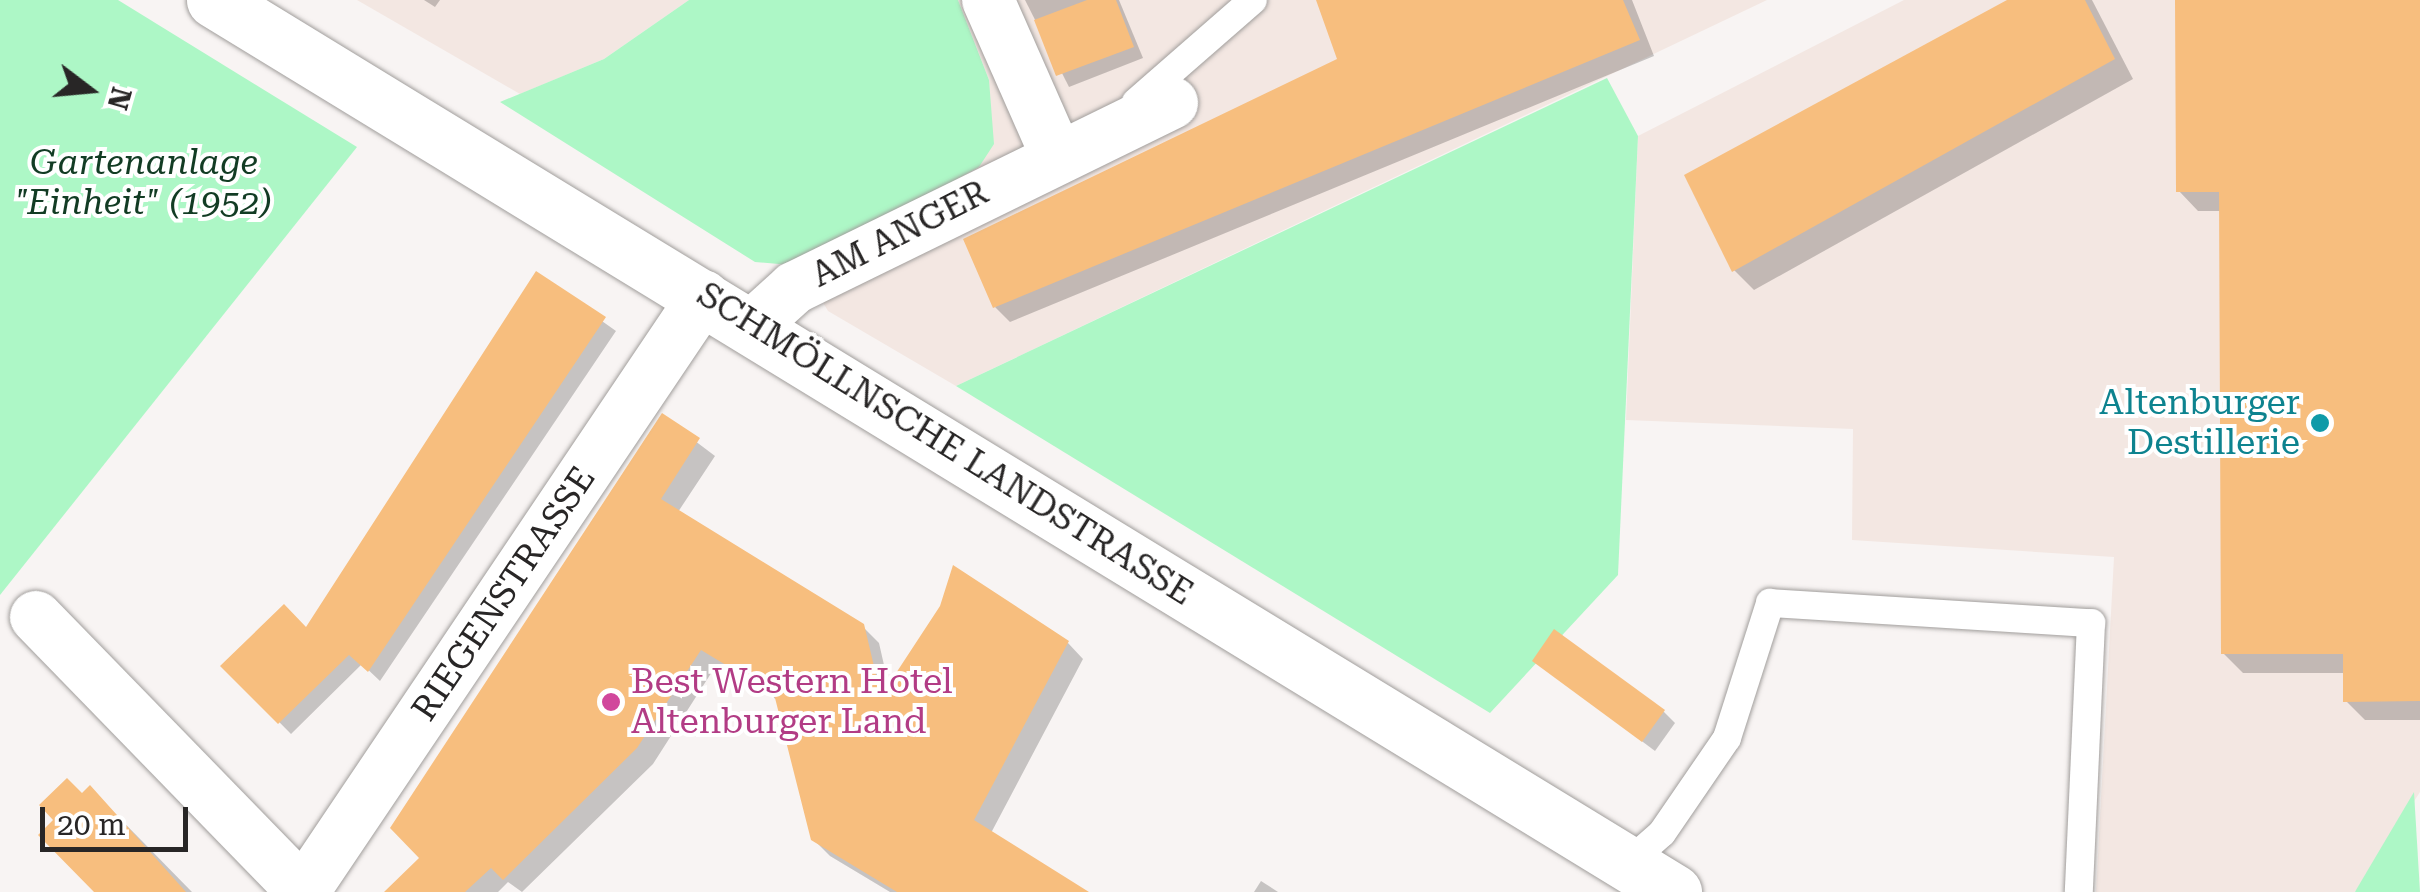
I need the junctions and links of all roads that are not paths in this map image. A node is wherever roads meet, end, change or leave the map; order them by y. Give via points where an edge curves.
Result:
1 (214, 0) edge
2 (988, 0) edge
3 (1253, 0) edge
4 (1172, 103) dead end
5 (1079, 143) junction
6 (704, 296) junction
7 (752, 326) junction
8 (36, 618) dead end
9 (1619, 878) edge
10 (304, 892) edge
11 (1674, 892) edge
12 (2079, 892) edge

1 - 6 main road, SCHMÖLLNSCHE LANDSTRASSE
2 - 5 street
3 - 5 lane, AM ANGER
4 - 5 street, AM ANGER
5 - 7 street, AM ANGER via 794,288
6 - 7 main road, SCHMÖLLNSCHE LANDSTRASSE
6 - 10 street, RIEGENSTRASSE
7 - 9 main road, SCHMÖLLNSCHE LANDSTRASSE
8 - 10 street
9 - 11 main road, SCHMÖLLNSCHE LANDSTRASSE
9 - 12 lane via 1662,833 1727,738 1770,603 2091,623

